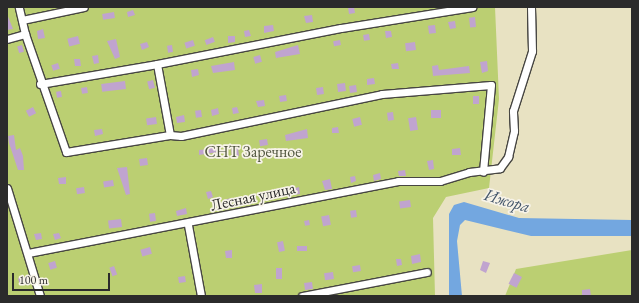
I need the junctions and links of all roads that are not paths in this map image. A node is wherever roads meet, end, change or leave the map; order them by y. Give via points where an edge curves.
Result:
1 (19, 7) edge
2 (84, 7) edge
3 (472, 7) edge
4 (531, 7) edge
5 (22, 20) junction
6 (25, 34) junction
7 (7, 39) edge
8 (157, 64) junction
9 (40, 84) junction
10 (170, 135) junction
11 (483, 172) junction
12 (7, 188) edge
13 (188, 224) junction
14 (28, 253) junction
15 (427, 272) dead end
16 (40, 296) edge
17 (201, 296) edge
18 (302, 296) edge

1 - 5 street
2 - 5 street
3 - 8 street via 341,28
4 - 11 street, Лесная улица via 532,51 513,111 514,131 508,157 500,168
5 - 6 street
6 - 7 street
6 - 9 street
8 - 9 street
8 - 10 street
9 - 10 street via 66,152
10 - 11 street via 181,136 382,94 491,85
11 - 13 street, Лесная улица via 468,172 440,181 398,181
12 - 14 street
13 - 14 street, Лесная улица
13 - 17 street
14 - 16 street
15 - 18 street

